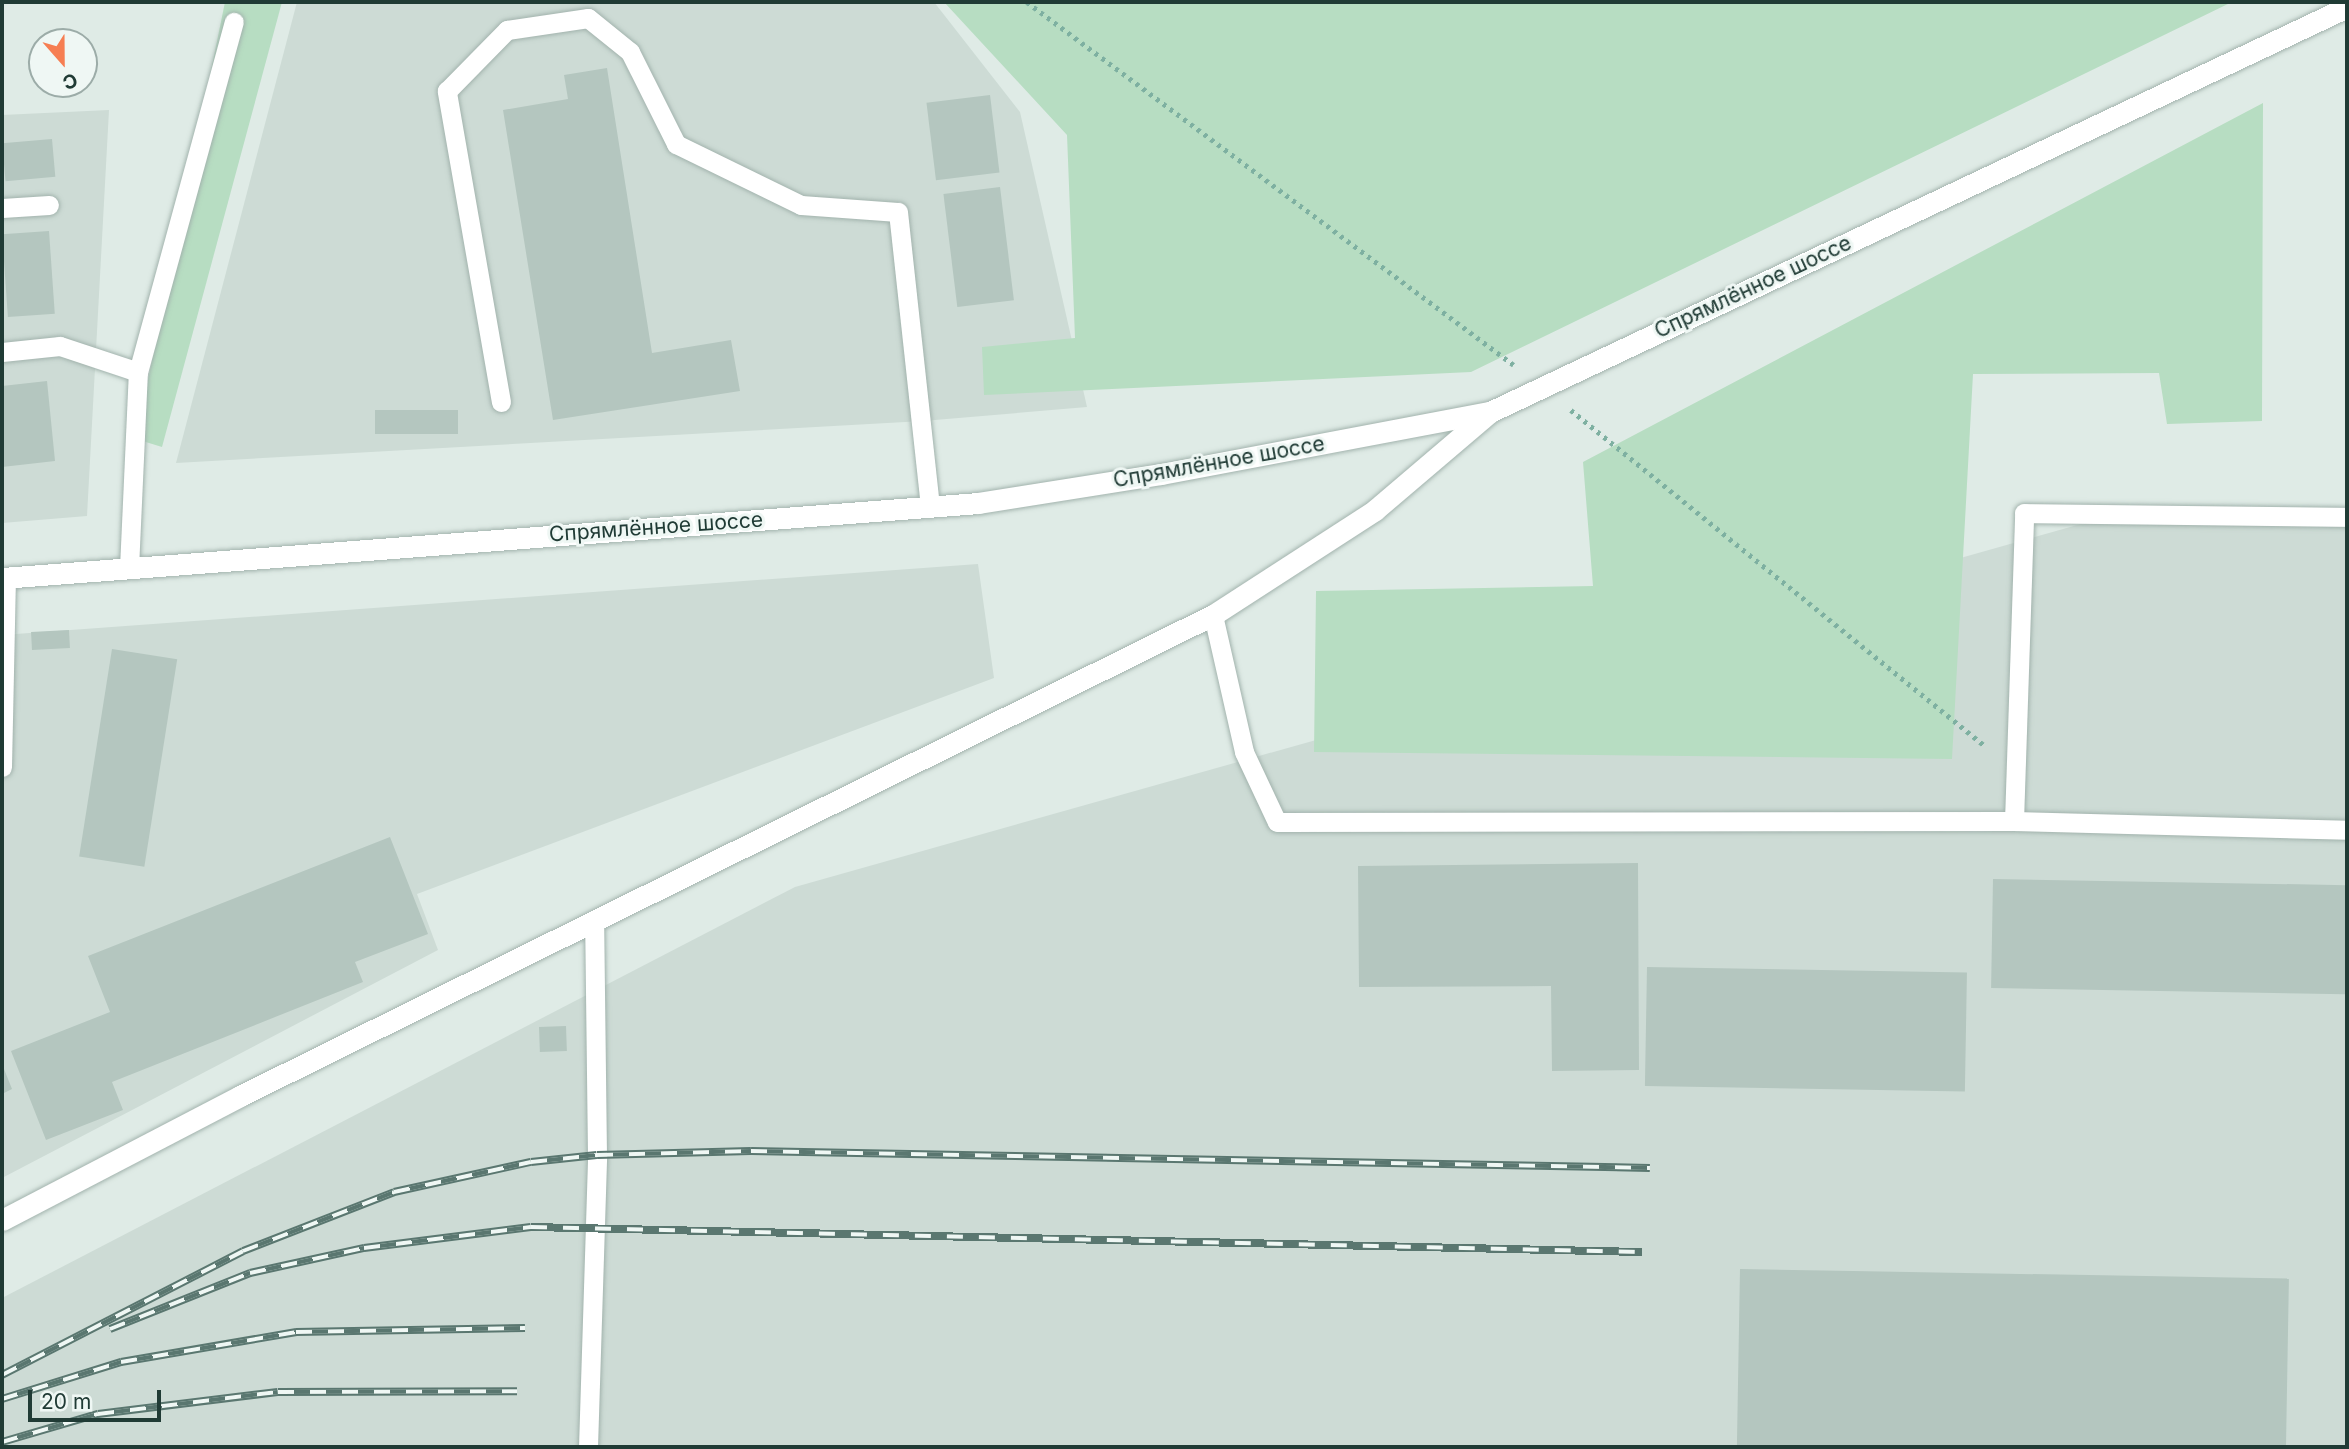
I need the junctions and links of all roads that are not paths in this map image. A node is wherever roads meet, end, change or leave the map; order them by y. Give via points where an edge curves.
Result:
1 (2347, 7) edge
2 (234, 22) dead end
3 (49, 205) dead end
4 (2, 208) edge
5 (2, 352) edge
6 (138, 372) junction
7 (501, 402) dead end
8 (1490, 411) junction
9 (930, 506) junction
10 (2347, 517) edge
11 (129, 568) junction
12 (4, 577) edge
13 (1213, 615) junction
14 (2, 767) edge
15 (2014, 821) junction
16 (2347, 830) edge
17 (594, 920) junction
18 (2, 1220) edge
19 (589, 1447) edge

1 - 8 main road, Спрямлённое шоссе
2 - 6 lane
3 - 4 lane
5 - 6 lane via 60,346
6 - 11 lane
7 - 9 lane via 447,91 507,30 588,18 630,52 676,144 801,205 898,212
8 - 9 main road, Спрямлённое шоссе via 1161,474 978,503
8 - 13 main road via 1375,510
9 - 11 main road, Спрямлённое шоссе
10 - 15 lane via 2024,513
11 - 12 main road, Спрямлённое шоссе
12 - 14 lane
13 - 15 lane via 1244,752 1278,822
13 - 17 main road
15 - 16 lane
17 - 18 main road
17 - 19 lane via 597,1167

